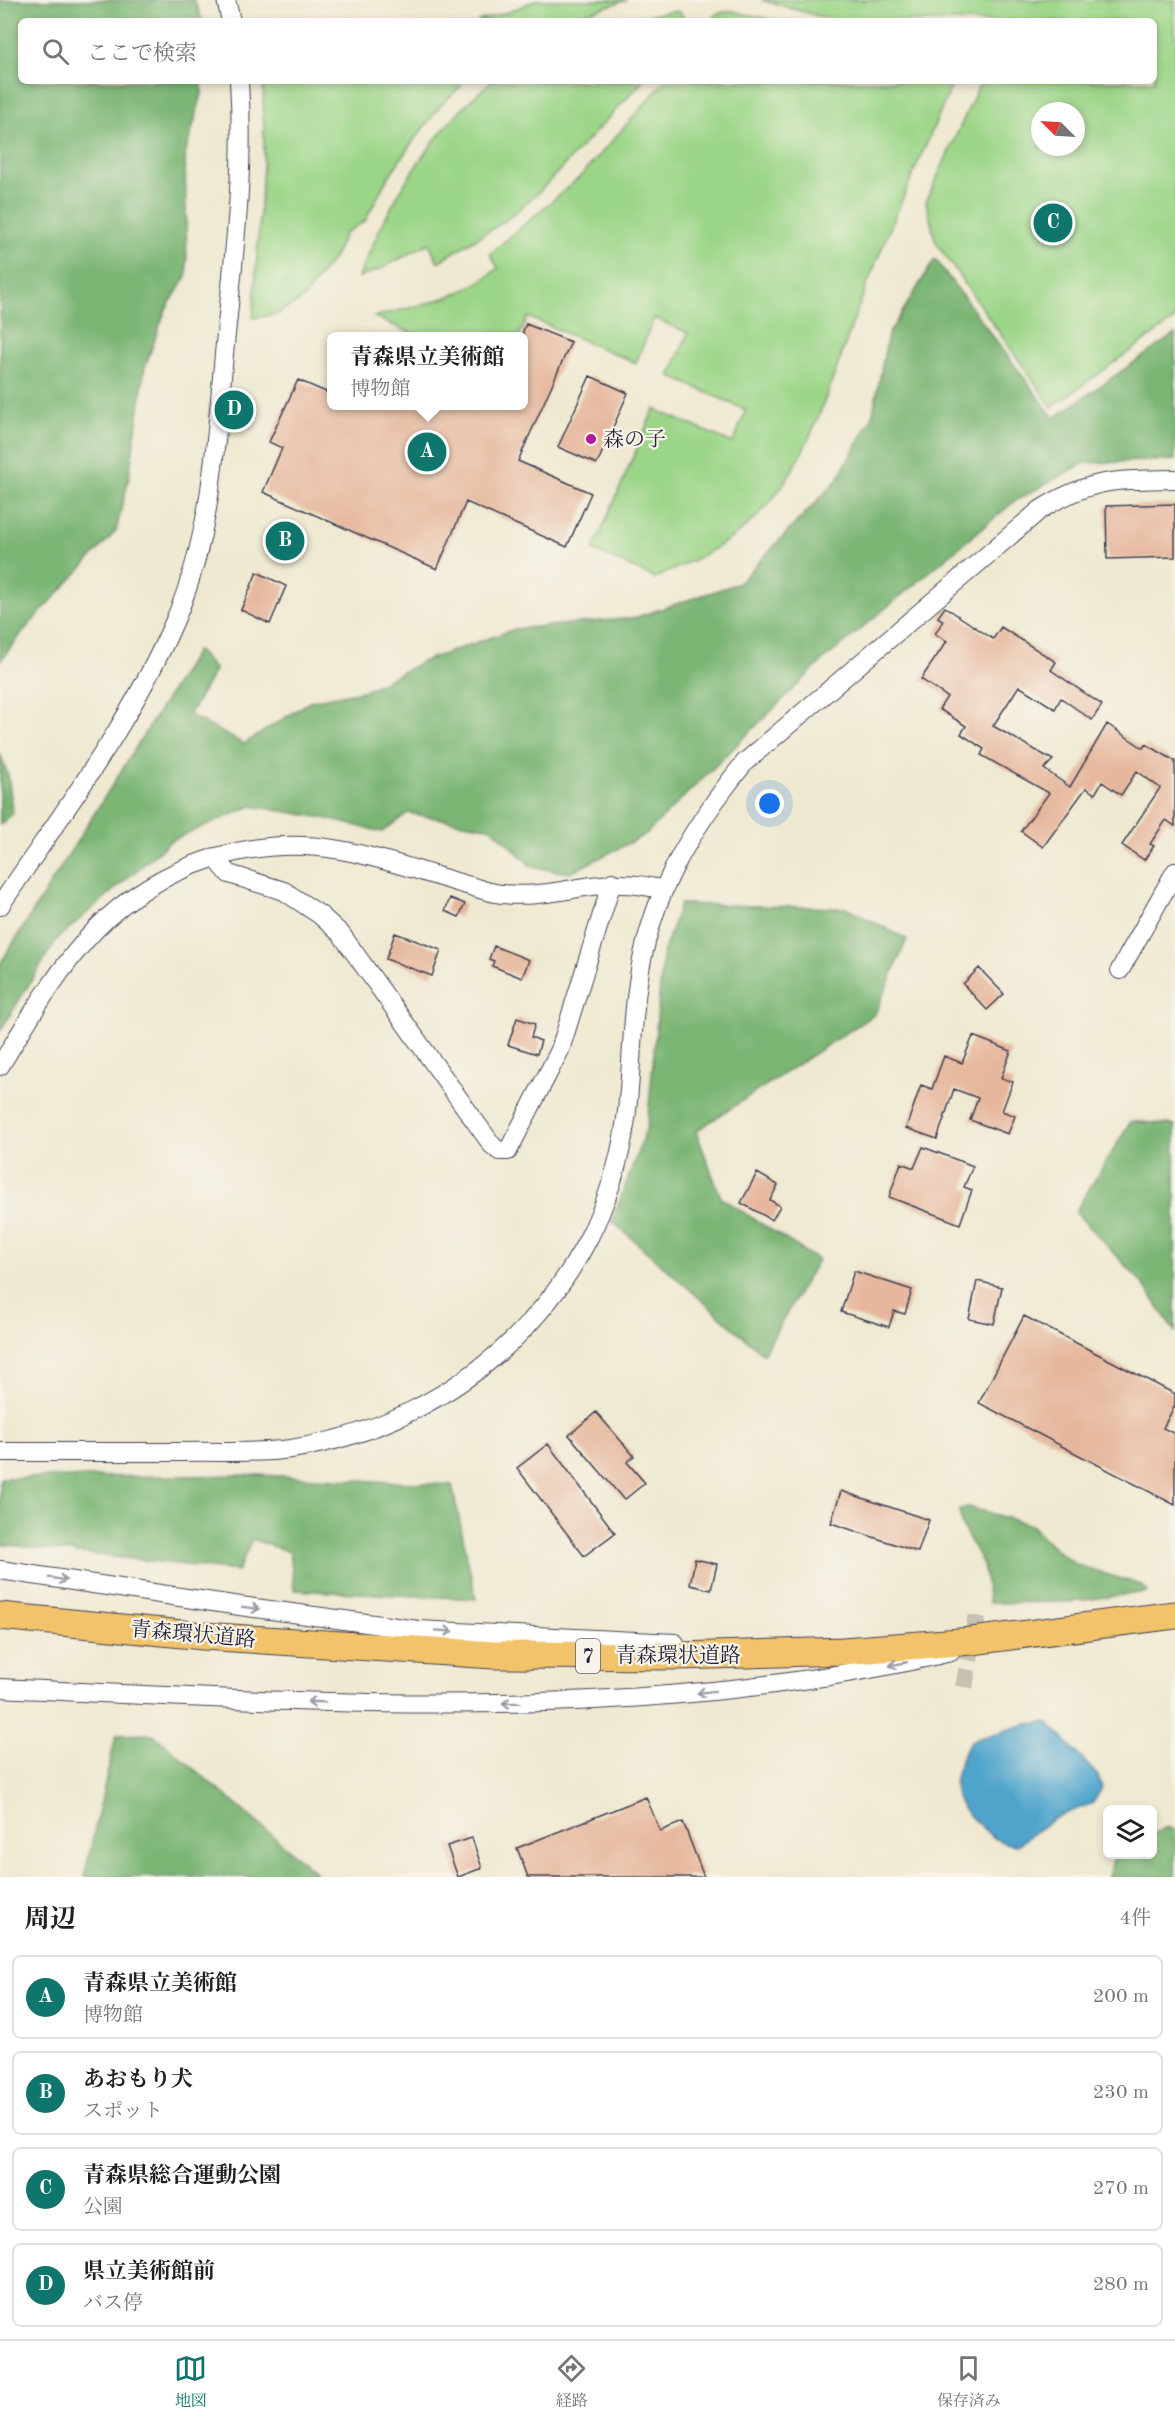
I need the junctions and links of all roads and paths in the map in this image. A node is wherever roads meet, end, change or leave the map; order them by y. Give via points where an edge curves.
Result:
1 (226, 0) edge
2 (230, 18) edge
3 (239, 84) edge
4 (1175, 479) edge
5 (215, 857) junction
6 (1175, 872) edge
7 (612, 882) junction
8 (663, 890) junction
9 (0, 906) edge
10 (1120, 970) dead end
11 (0, 1066) edge
12 (0, 1452) edge
13 (0, 1570) edge
14 (1175, 1615) edge
15 (0, 1616) edge
16 (1017, 1637) junction
17 (972, 1641) junction
18 (0, 1688) edge

1 - 2 street
3 - 9 street via 242,146 236,231 213,469 194,564 177,617 132,706
4 - 8 street via 1091,484 1040,510 745,762 684,845
5 - 7 street via 235,850 303,846 341,850 501,894 541,894
5 - 7 street via 229,874 284,891 341,934 499,1151 508,1151 560,1050
5 - 11 street via 140,892 96,929 50,987
6 - 10 street
7 - 8 street via 639,883
8 - 12 street via 648,933 638,983 626,1120 604,1200 585,1245 552,1299 500,1352 462,1382 412,1413 352,1437 288,1450
13 -> 17 street via 418,1629 670,1643 880,1637
14 - 16 highway, 青森環状道路 / 7
15 - 17 highway, 青森環状道路 / 7 via 203,1636 494,1655 731,1655
16 - 17 highway, 青森環状道路 / 7
16 -> 18 street via 848,1674 696,1694 550,1702 391,1705

